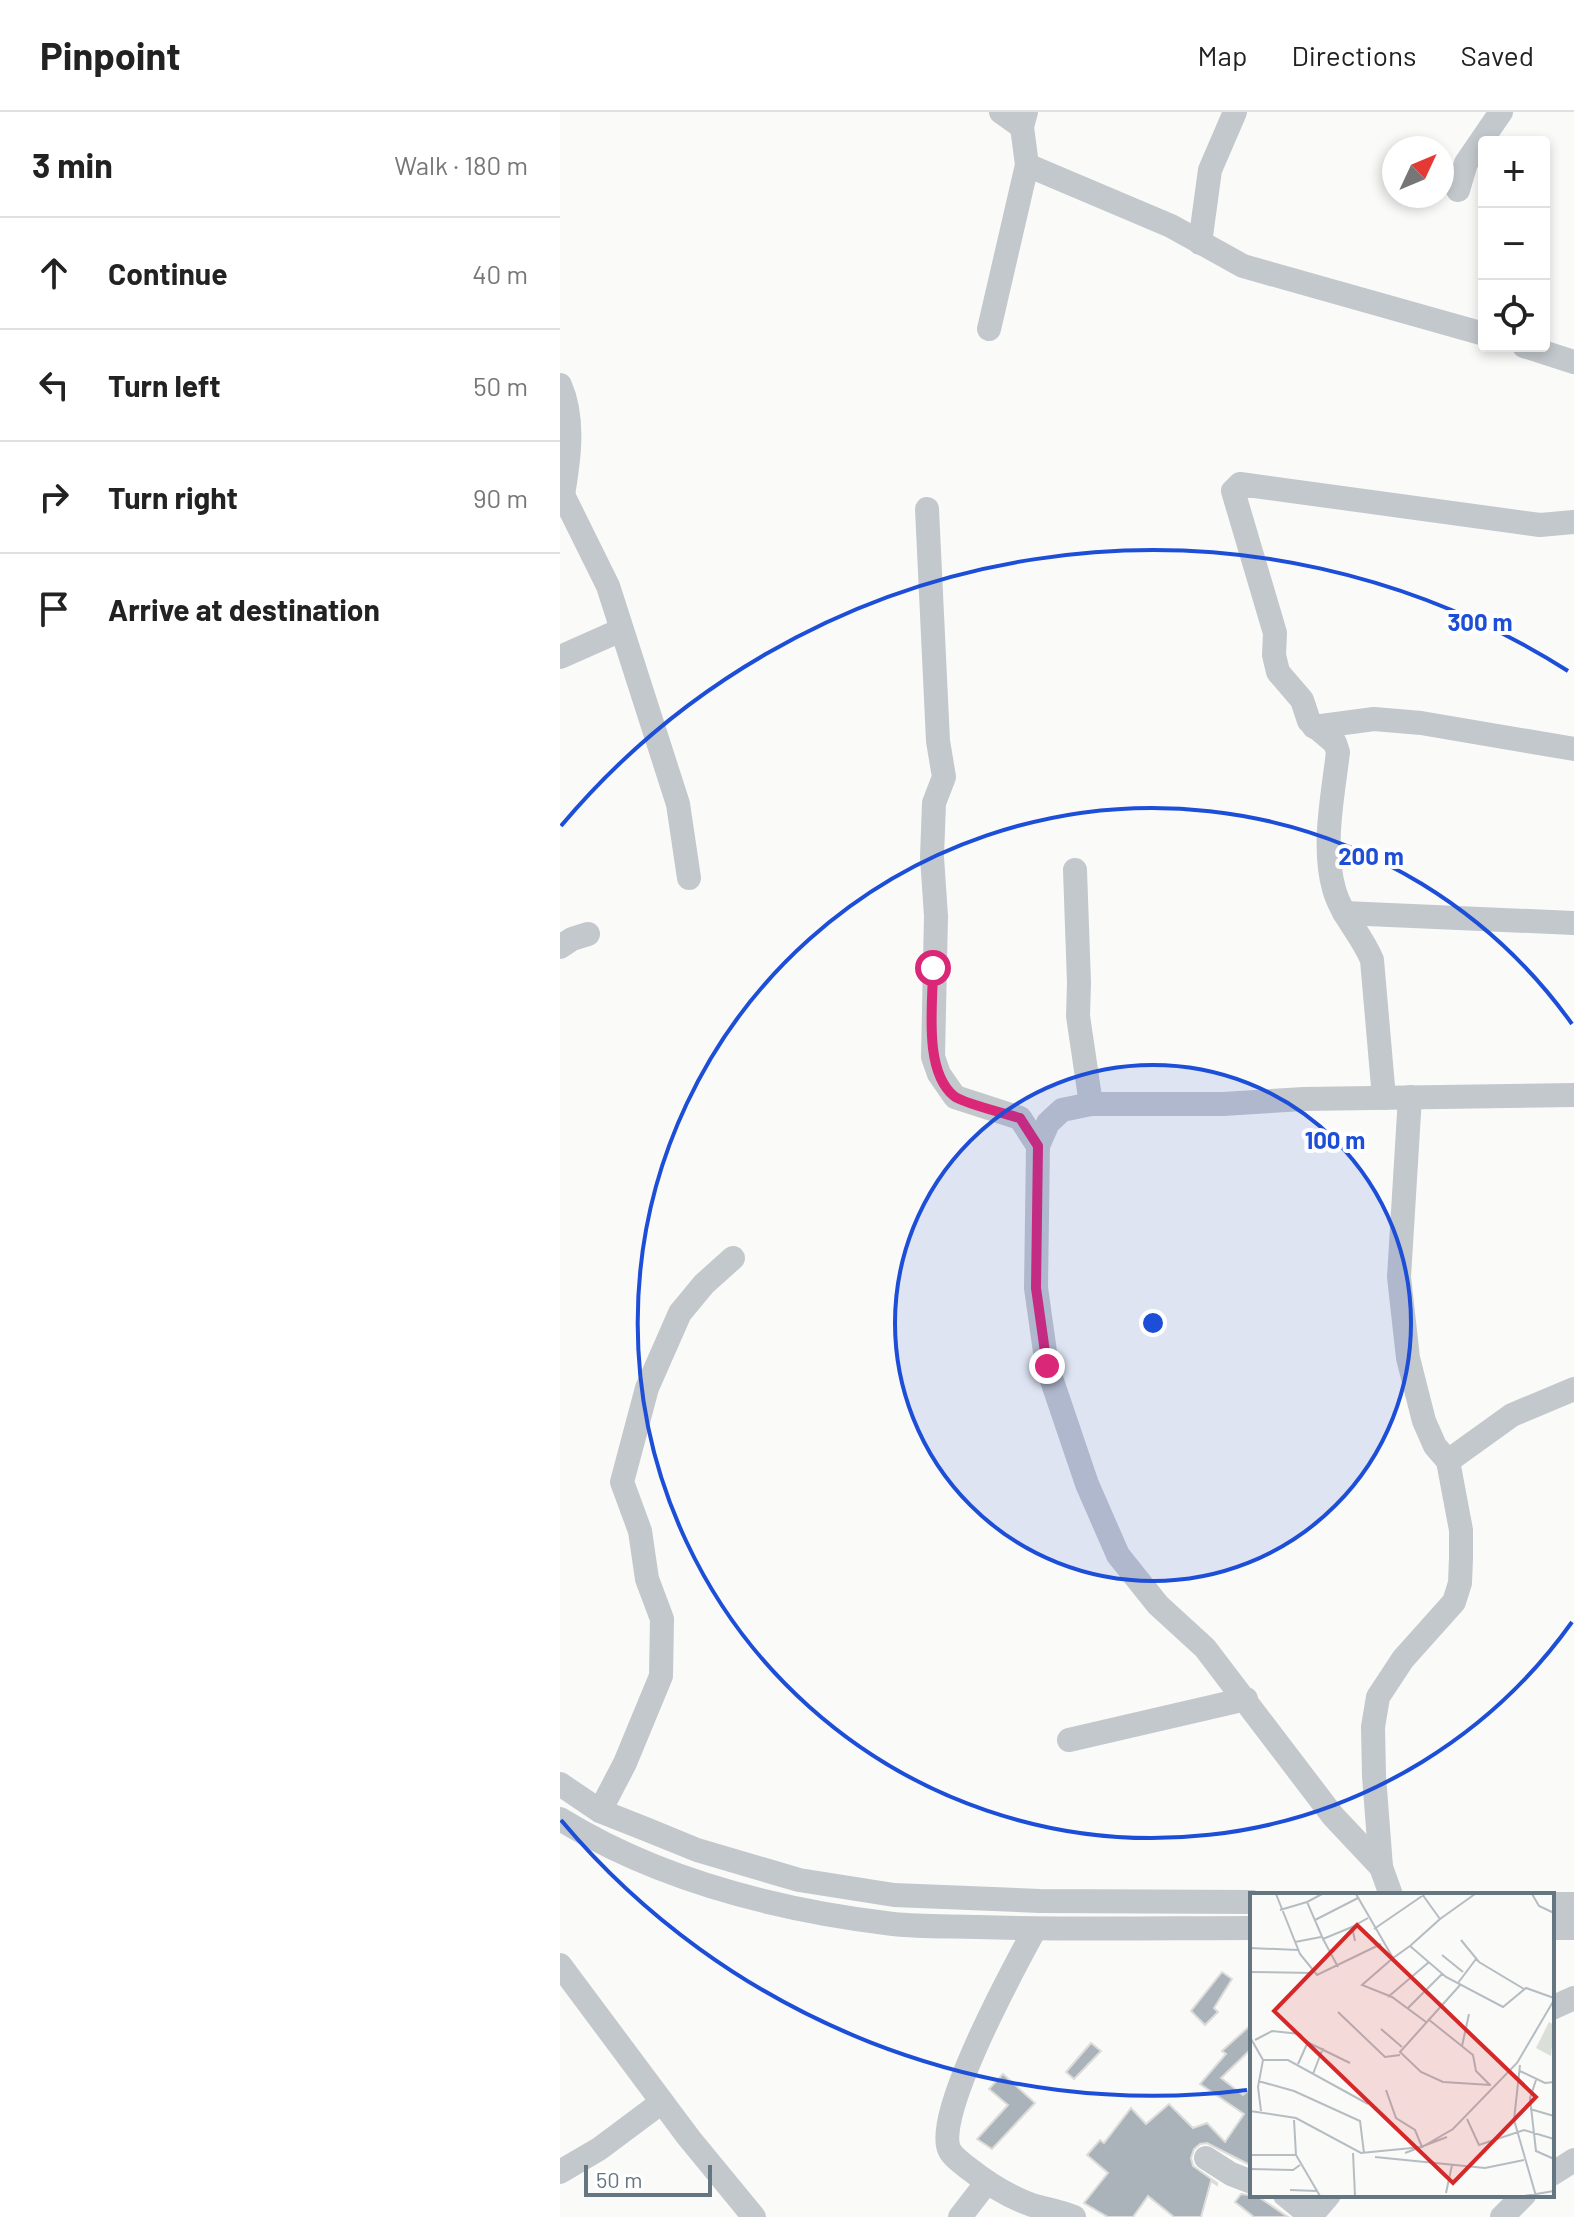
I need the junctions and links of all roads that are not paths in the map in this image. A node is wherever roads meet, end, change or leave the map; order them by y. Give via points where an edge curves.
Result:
1 (1001, 112) edge
2 (1235, 112) edge
3 (1501, 112) edge
4 (1024, 120) edge
5 (1027, 165) junction
6 (1458, 190) dead end
7 (1200, 243) junction
8 (989, 329) dead end
9 (1478, 332) edge
10 (1543, 352) edge
11 (1574, 362) edge
12 (560, 385) edge
13 (562, 496) edge
14 (927, 509) dead end
15 (1574, 522) edge
16 (621, 630) junction
17 (560, 657) edge
18 (1314, 727) junction
19 (1574, 749) edge
20 (1075, 870) dead end
21 (689, 878) dead end
22 (1344, 913) junction
23 (1574, 923) edge
24 (588, 934) dead end
25 (560, 947) edge
26 (1574, 1095) edge
27 (1410, 1097) junction
28 (1384, 1098) junction
29 (1091, 1104) junction
30 (1038, 1146) junction
31 (733, 1258) dead end
32 (1574, 1389) edge
33 (1448, 1461) junction
34 (1246, 1699) junction
35 (1069, 1740) dead end
36 (560, 1784) edge
37 (600, 1811) junction
38 (560, 1819) edge
39 (1381, 1867) junction
40 (1390, 1893) edge
41 (894, 1895) junction
42 (1250, 1902) edge
43 (895, 1924) junction
44 (1250, 1928) edge
45 (1035, 1929) junction
46 (560, 1965) edge
47 (1574, 1998) edge
48 (1554, 2007) edge
49 (662, 2102) junction
50 (1206, 2158) dead end
51 (1574, 2160) edge
52 (560, 2172) edge
53 (1554, 2173) edge
54 (1250, 2181) edge
55 (987, 2182) junction
56 (1287, 2197) edge
57 (1327, 2197) edge
58 (1522, 2197) edge
59 (1311, 2216) edge
60 (754, 2217) edge
61 (960, 2217) edge
62 (1074, 2217) edge
63 (1502, 2217) edge

1 - 4 street
2 - 7 street via 1210,170
3 - 6 street via 1466,163
4 - 5 street
5 - 7 street
5 - 8 street
7 - 9 street via 1243,266
10 - 11 street
12 - 13 street via 568,404 569,464
13 - 16 street via 608,586
14 - 30 street via 944,777 934,803 933,1057 955,1097 1020,1118
15 - 18 street via 1540,525 1235,486 1233,496 1275,633 1278,672 1302,700
16 - 17 street
16 - 21 street via 678,804
18 - 19 street via 1374,719
18 - 22 street via 1335,743 1338,752 1331,867
20 - 29 street via 1078,1016
22 - 23 street
22 - 28 street via 1372,960
24 - 25 street
26 - 27 street
27 - 28 street
27 - 33 street via 1399,1277 1408,1358 1424,1421
28 - 29 street
29 - 30 street via 1062,1110 1048,1123
30 - 34 street via 1036,1288 1047,1366 1087,1484 1118,1555
31 - 37 street via 680,1313 647,1388 622,1482 662,1619 661,1676
32 - 33 street via 1512,1415
33 - 39 street via 1461,1530 1460,1583 1443,1618 1403,1659 1378,1697 1373,1727
34 - 35 street
34 - 39 street via 1333,1816
36 - 37 street
37 - 41 street via 697,1850 799,1880
38 - 43 street via 685,1879 794,1908
39 - 40 street
41 - 42 street
41 - 43 street
43 - 45 street
44 - 45 street
45 - 55 street via 982,2029 947,2139 955,2157
46 - 49 street
47 - 48 street
49 - 52 street
49 - 60 street
50 - 54 street
51 - 53 street
55 - 61 street
55 - 62 street via 1022,2201
56 - 59 street
57 - 59 street
58 - 63 street

